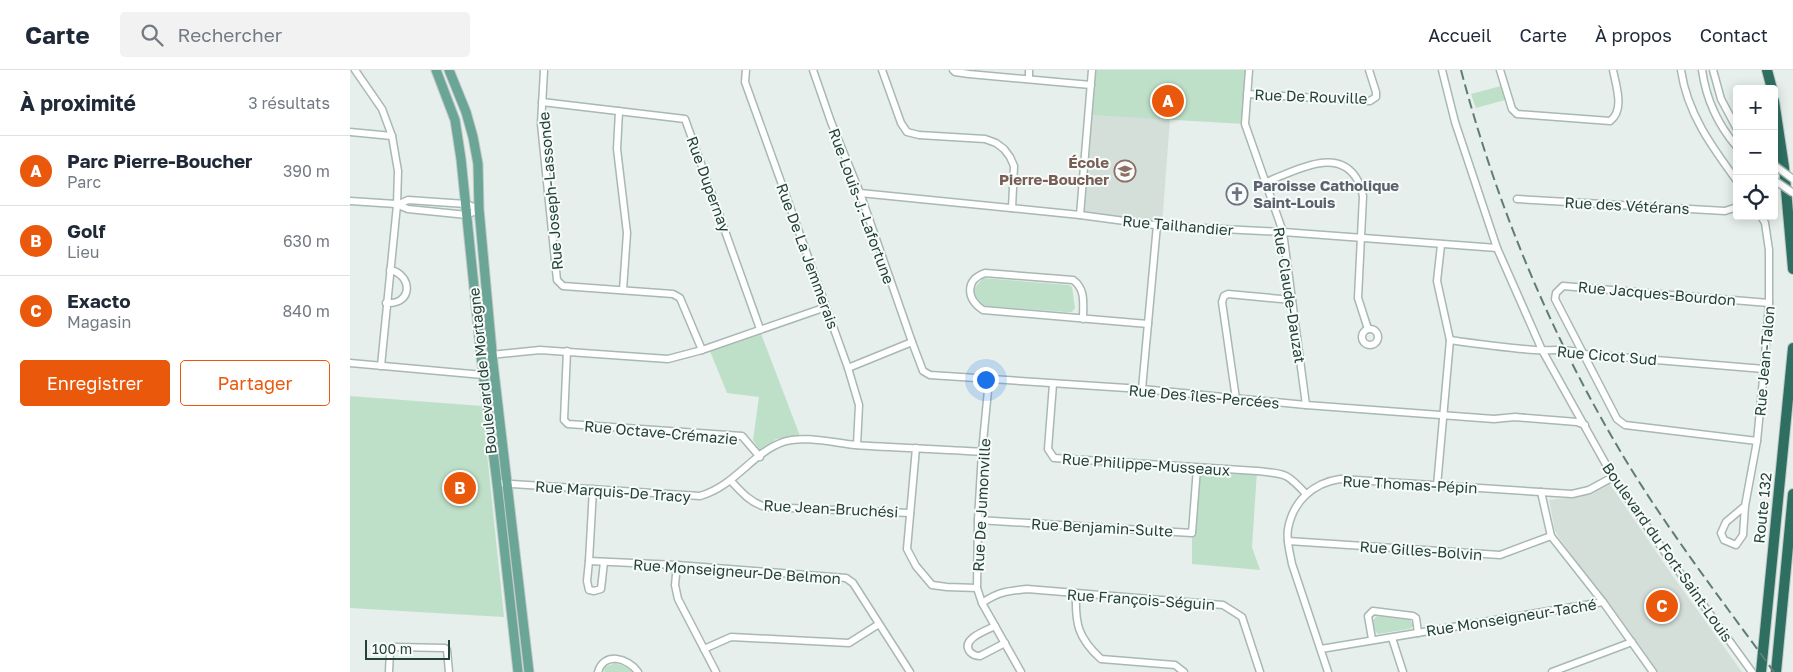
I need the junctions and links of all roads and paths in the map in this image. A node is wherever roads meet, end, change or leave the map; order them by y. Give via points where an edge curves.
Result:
1 (355, 70) edge
2 (436, 70) edge
3 (449, 70) edge
4 (544, 70) edge
5 (746, 70) edge
6 (813, 70) edge
7 (882, 70) edge
8 (953, 70) edge
9 (1008, 70) edge
10 (1029, 70) edge
11 (1092, 70) edge
12 (1250, 70) edge
13 (1369, 70) edge
14 (1442, 70) edge
15 (1500, 70) edge
16 (1613, 70) edge
17 (1681, 70) edge
18 (1702, 70) edge
19 (1713, 70) edge
20 (1767, 70) edge
21 (1008, 78) junction
22 (1028, 80) junction
23 (1091, 84) junction
24 (1771, 85) edge
25 (1247, 94) junction
26 (542, 102) junction
27 (619, 111) junction
28 (1733, 122) edge
29 (1778, 127) edge
30 (350, 132) edge
31 (392, 136) junction
32 (1733, 141) edge
33 (1778, 168) edge
34 (1733, 175) edge
35 (1793, 179) edge
36 (1266, 182) junction
37 (1778, 183) edge
38 (860, 193) junction
39 (1793, 193) edge
40 (1517, 199) dead end
41 (350, 202) edge
42 (466, 204) junction
43 (398, 205) junction
44 (1012, 208) junction
45 (1733, 208) edge
46 (479, 209) junction
47 (467, 215) junction
48 (1080, 215) junction
49 (1764, 220) edge
50 (1156, 225) junction
51 (1283, 232) junction
52 (1360, 238) junction
53 (1441, 245) junction
54 (1497, 248) junction
55 (1793, 269) edge
56 (390, 270) junction
57 (623, 290) junction
58 (1292, 300) junction
59 (386, 303) junction
60 (1769, 303) junction
61 (826, 307) junction
62 (1083, 319) junction
63 (1148, 324) junction
64 (760, 329) junction
65 (1368, 329) dead end
66 (1450, 340) junction
67 (912, 342) junction
68 (1793, 348) edge
69 (702, 350) junction
70 (1542, 350) junction
71 (567, 351) junction
72 (1584, 354) junction
73 (492, 355) junction
74 (480, 356) junction
75 (350, 363) edge
76 (381, 366) junction
77 (848, 368) junction
78 (1764, 369) junction
79 (484, 375) junction
80 (989, 380) junction
81 (1053, 384) junction
82 (1142, 390) junction
83 (1236, 399) junction
84 (1306, 405) junction
85 (1442, 414) junction
86 (1584, 425) junction
87 (1757, 440) junction
88 (857, 445) junction
89 (916, 448) junction
90 (982, 452) junction
91 (760, 457) junction
92 (1197, 468) junction
93 (1613, 477) junction
94 (731, 481) junction
95 (497, 483) junction
96 (508, 484) junction
97 (1437, 486) junction
98 (593, 489) junction
99 (1541, 492) junction
100 (1306, 494) junction
101 (1793, 494) edge
102 (1745, 506) junction
103 (910, 513) junction
104 (978, 520) junction
105 (1793, 530) edge
106 (1552, 536) junction
107 (1288, 541) junction
108 (1787, 556) junction
109 (589, 561) junction
110 (604, 562) junction
111 (677, 565) junction
112 (977, 588) junction
113 (1076, 594) junction
114 (1603, 602) junction
115 (982, 603) junction
116 (879, 624) junction
117 (994, 626) junction
118 (1418, 633) junction
119 (1392, 638) junction
120 (1372, 639) junction
121 (1632, 642) junction
122 (1004, 644) junction
123 (1321, 648) junction
124 (704, 649) junction
125 (389, 672) edge
126 (449, 672) edge
127 (518, 672) edge
128 (529, 672) edge
129 (598, 672) edge
130 (638, 672) edge
131 (716, 672) edge
132 (910, 672) edge
133 (1021, 672) edge
134 (1184, 672) edge
135 (1260, 672) edge
136 (1328, 672) edge
137 (1403, 672) edge
138 (1552, 672) edge
139 (1653, 672) edge
140 (1755, 672) edge
141 (1776, 672) edge

1 - 31 street via 382,109
2 - 42 main road, Boulevard de Mortagne via 455,120
3 - 46 main road, Boulevard de Mortagne via 474,137
4 - 26 street, Rue Joseph-Lassonde
5 - 61 street, Rue De La Jemmerais via 746,82
6 - 38 street, Rue Louis-J.-Lafortune
7 - 44 street via 907,132 985,139 1004,149 1014,166
8 - 21 street
9 - 21 street
10 - 22 street
11 - 23 street
12 - 25 street, Rue Claude-Dauzat
13 - 25 street, Rue De Rouville via 1376,92 1376,97 1370,101
14 - 54 street, Boulevard du Fort-Saint-Louis via 1455,122
15 - 16 street via 1516,114 1610,121 1619,108
17 - 34 street via 1684,90 1698,124
18 - 32 street via 1713,109
19 - 28 street via 1720,99
20 - 24 highway
21 - 22 street
22 - 23 street
23 - 48 street
25 - 36 street, Rue Claude-Dauzat via 1245,124
26 - 27 street, Rue Dupernay
26 - 57 street, Rue Joseph-Lassonde via 541,124 557,280 563,286
27 - 57 street via 618,149 627,233
27 - 64 street, Rue Dupernay via 686,119
29 - 55 highway
30 - 31 street
31 - 43 street via 398,172
33 - 35 street, bridge
36 - 51 street, Rue Claude-Dauzat
36 - 52 street via 1320,162 1344,165 1358,180 1363,196
37 - 39 street, bridge
38 - 44 street, Rue Tailhandier
38 - 67 street, Rue Louis-J.-Lafortune
40 - 45 street, Rue des Vétérans via 1725,211
41 - 43 street
42 - 43 street via 408,200
42 - 46 street
42 - 47 main road, Boulevard de Mortagne
43 - 47 street via 408,209
43 - 56 street
44 - 48 street, Rue Tailhandier
46 - 47 street
46 - 73 main road, Boulevard de Mortagne
47 - 74 main road, Boulevard de Mortagne
48 - 50 street, Rue Tailhandier
49 - 60 street, Rue Jean-Talon via 1768,250
50 - 51 street, Rue Tailhandier
50 - 63 street
51 - 52 street, Rue Tailhandier
51 - 58 street, Rue Claude-Dauzat
52 - 53 street, Rue Tailhandier
52 - 65 street via 1358,298
53 - 54 street, Rue Tailhandier
53 - 66 street via 1437,281
54 - 70 street, Boulevard du Fort-Saint-Louis
56 - 59 street
56 - 59 street via 404,276 406,294 402,301
57 - 69 street, Rue Joseph-Lassonde via 673,294 680,298
58 - 83 street via 1224,296 1222,302
58 - 84 street, Rue Claude-Dauzat
59 - 76 street
60 - 72 street, Rue Jacques-Bourdon via 1563,286 1555,299
60 - 78 street, Rue Jean-Talon
61 - 64 street
61 - 77 street, Rue De La Jemmerais
62 - 62 street via 1082,290 1073,280 985,273 974,280 970,288 971,299 982,310
62 - 63 street
63 - 82 street
64 - 69 street
66 - 70 street, Rue Cicot Sud
66 - 85 street
67 - 77 street
67 - 80 street, Rue Des îles-Percées via 923,371 930,375
68 - 140 highway, Route 132
69 - 71 street via 668,359
70 - 72 street, Rue Cicot Sud via 1573,350
70 - 86 street, Boulevard du Fort-Saint-Louis
71 - 73 street
71 - 91 street, Rue Octave-Crémazie via 564,420 568,424 742,436
72 - 78 street, Rue Cicot Sud
72 - 87 street via 1617,419 1625,425
73 - 74 street
73 - 96 main road, Boulevard de Mortagne
74 - 79 main road, Boulevard de Mortagne
75 - 76 street
76 - 79 street
77 - 88 street, Rue De La Jemmerais via 860,406
78 - 87 street, Rue Jean-Talon
79 - 95 main road, Boulevard de Mortagne
80 - 81 street, Rue Des îles-Percées
80 - 90 street, Rue De Jumonville
81 - 82 street, Rue Des îles-Percées
81 - 92 street, Rue Philippe-Musseaux via 1048,449 1054,458
82 - 83 street, Rue Des îles-Percées
83 - 84 street, Rue Des îles-Percées
84 - 85 street, Rue Des îles-Percées
85 - 86 street, Rue Des îles-Percées via 1494,419 1515,417
85 - 97 street
86 - 93 street, Boulevard du Fort-Saint-Louis
87 - 102 street, Rue Jean-Talon
88 - 89 street, Rue Marquis-De Tracy
88 - 91 street, Rue Marquis-De Tracy via 798,440 784,442
89 - 90 street, Rue Marquis-De Tracy
89 - 103 street
90 - 104 street, Rue De Jumonville
91 - 94 street, Rue Marquis-De Tracy
92 - 100 street, Rue Philippe-Musseaux via 1285,474
92 - 104 street, Rue Benjamin-Sulte via 1192,533
93 - 99 street, Rue Thomas-Pépin via 1589,490 1572,494
93 - 140 street, Boulevard du Fort-Saint-Louis
94 - 98 street, Rue Marquis-De Tracy via 700,496
94 - 103 street, Rue Jean-Bruchési via 746,497 765,507
95 - 96 street, Rue Marquis-De Tracy
95 - 127 main road, Boulevard de Mortagne
96 - 98 street, Rue Marquis-De Tracy
96 - 128 main road, Boulevard de Mortagne
97 - 99 street, Rue Thomas-Pépin
97 - 100 street, Rue Thomas-Pépin via 1340,479 1326,481
98 - 109 street
99 - 106 street
100 - 107 street, Rue Thomas-Pépin via 1293,512
101 - 108 highway, Route 132
102 - 102 street, Rue Jean-Talon via 1726,522 1721,533 1724,540 1736,544 1744,535
103 - 112 street via 907,549 916,566 932,584
104 - 112 street, Rue De Jumonville
105 - 108 highway
106 - 107 street, Rue Gilles-Bolvin via 1500,555
106 - 114 street
107 - 123 street, Rue Thomas-Pépin via 1292,564
108 - 141 highway, Route 132
109 - 110 street, Rue Monseigneur-De Belmon
109 - 110 street via 587,581 589,590 594,591 601,589
110 - 111 street, Rue Monseigneur-De Belmon
111 - 116 street, Rue Monseigneur-De Belmon via 846,578 854,583
111 - 124 street via 675,585 678,599
112 - 115 street, Rue De Jumonville
113 - 115 street, Rue François-Séguin via 1011,590 995,594
113 - 134 street via 1075,614 1079,630 1101,659 1175,665
113 - 135 street, Rue François-Séguin via 1223,605 1242,617
114 - 118 street, Rue Monseigneur-Taché
114 - 121 street
115 - 117 street, Rue De Jumonville
116 - 124 street via 849,643 730,637
116 - 132 street, Rue Monseigneur-De Belmon
117 - 122 street, Rue De Jumonville
117 - 122 street via 972,638 968,648 970,652 980,656
118 - 119 street, Rue Monseigneur-Taché
118 - 120 street, Rue Monseigneur-Taché via 1413,616 1373,612 1368,616
119 - 120 street, Rue Monseigneur-Taché
119 - 137 street
120 - 123 street, Rue Monseigneur-Taché
121 - 138 street
121 - 139 street
122 - 133 street, Rue De Jumonville
123 - 136 street, Rue Thomas-Pépin
124 - 131 street
125 - 126 street via 390,651 394,647 445,648
129 - 130 street via 607,661 618,658 632,664

